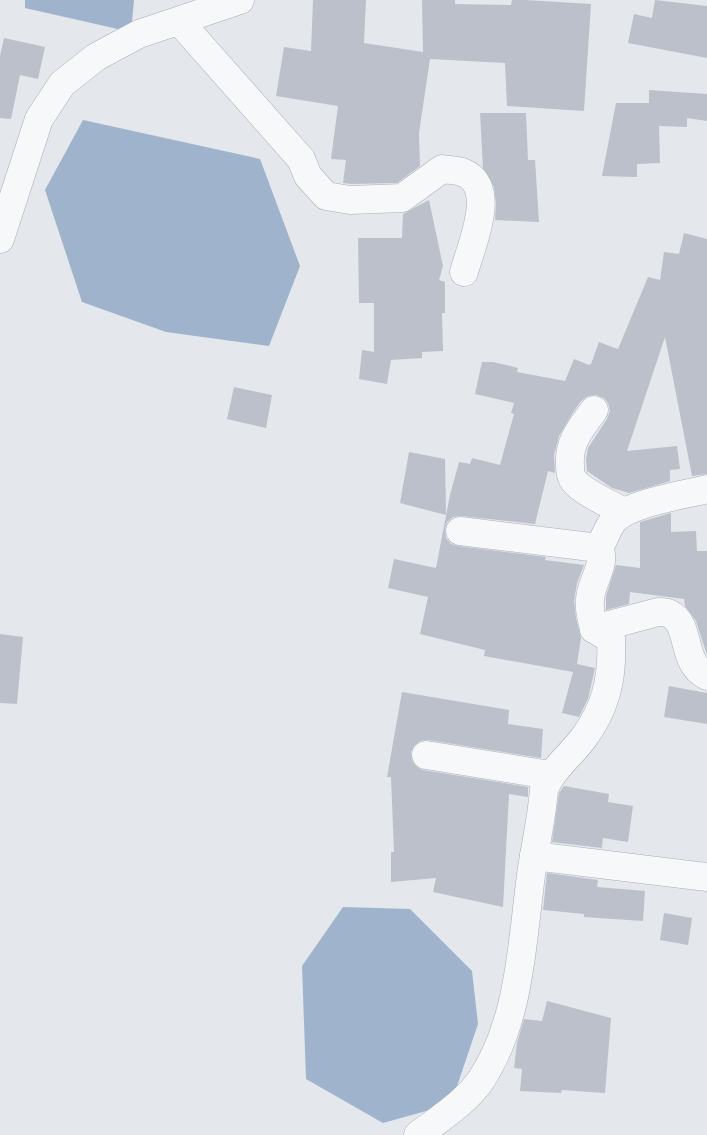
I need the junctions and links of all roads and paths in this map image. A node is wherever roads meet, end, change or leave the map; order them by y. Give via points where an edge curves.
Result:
1 (240, 0) edge
2 (179, 21) junction
3 (0, 239) edge
4 (464, 272) dead end
5 (594, 410) dead end
6 (707, 489) edge
7 (624, 512) junction
8 (460, 531) dead end
9 (599, 548) junction
10 (594, 628) junction
11 (707, 676) edge
12 (426, 755) dead end
13 (550, 775) junction
14 (534, 856) junction
15 (707, 876) edge
16 (418, 1135) edge

1 - 2 street
2 - 3 street via 139,34 96,57 62,84 39,119
2 - 4 street via 301,159 308,176 326,196 350,200 402,198 442,169 462,172 474,180 481,192 481,210
5 - 7 street via 574,438 569,452 573,480
6 - 7 street
7 - 9 street via 613,521
8 - 9 street
9 - 10 street via 602,554 589,608
10 - 11 street via 658,612 669,613 681,629 693,665
10 - 13 street via 611,639 612,659 604,704 582,740
12 - 13 street
13 - 14 street via 544,789
14 - 15 street
14 - 16 street via 517,982 504,1031 491,1063 462,1100

